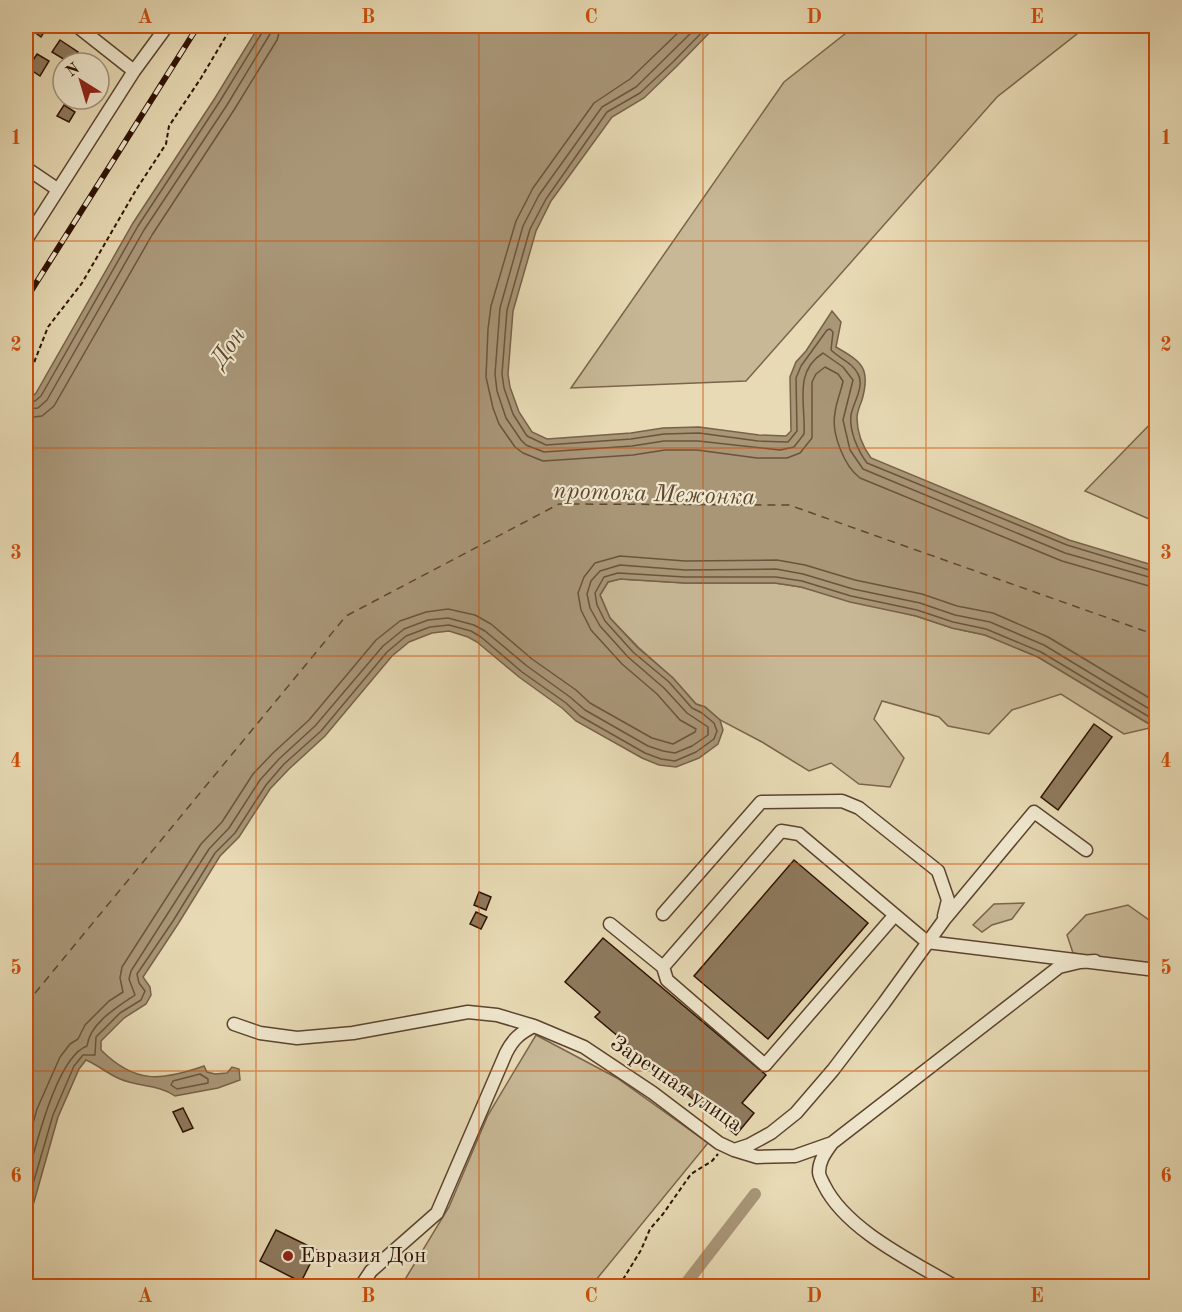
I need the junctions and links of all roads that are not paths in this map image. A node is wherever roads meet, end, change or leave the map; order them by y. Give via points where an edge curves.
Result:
1 (78, 26) edge
2 (167, 26) edge
3 (134, 71) junction
4 (26, 168) edge
5 (57, 189) junction
6 (26, 240) edge
7 (1086, 850) dead end
8 (663, 914) dead end
9 (894, 916) junction
10 (944, 920) junction
11 (610, 924) dead end
12 (927, 942) junction
13 (1095, 961) junction
14 (663, 967) junction
15 (1156, 970) edge
16 (234, 1024) dead end
17 (534, 1026) junction
18 (832, 1143) junction
19 (729, 1148) junction
20 (361, 1287) edge
21 (954, 1287) edge

1 - 3 street
2 - 3 street
3 - 5 street
4 - 5 street
5 - 6 street
7 - 10 street via 1034,813
8 - 10 street via 761,802 842,801 859,808 938,871 948,900
9 - 12 street
9 - 14 street via 800,834 781,831
9 - 14 street via 765,1065 667,980
10 - 12 street
11 - 14 street
12 - 13 street, Заречная улица
12 - 19 street via 859,1036 796,1113 771,1134 749,1145
13 - 15 street, Заречная улица
13 - 18 street, Заречная улица via 1059,967
16 - 17 street, Заречная улица via 297,1038 354,1034 468,1012 497,1015
17 - 19 street, Заречная улица via 584,1047
17 - 20 street via 514,1038 506,1053 437,1213 371,1271
18 - 19 street, Заречная улица via 795,1156 757,1157
18 - 21 street via 822,1158 819,1174 831,1199 846,1217

